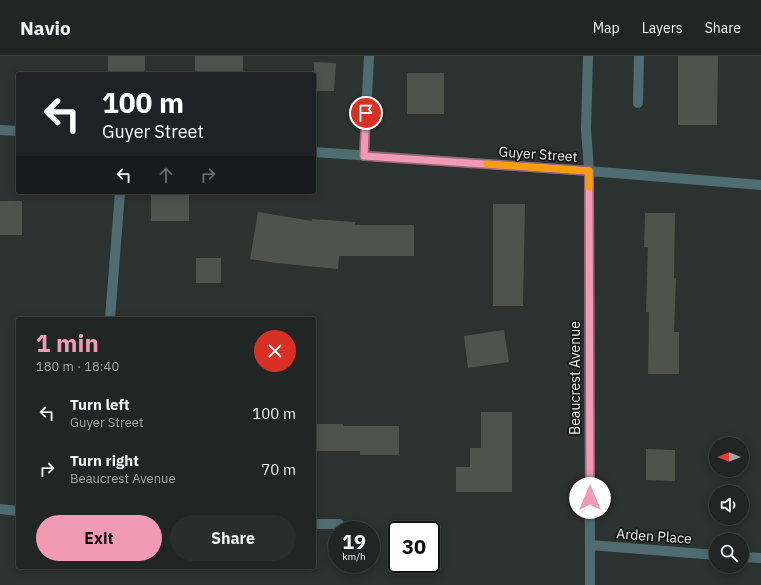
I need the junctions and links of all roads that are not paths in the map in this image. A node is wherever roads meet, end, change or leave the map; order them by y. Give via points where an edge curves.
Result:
1 (369, 56) edge
2 (588, 56) edge
3 (639, 56) edge
4 (638, 104) dead end
5 (0, 130) edge
6 (16, 131) edge
7 (316, 152) edge
8 (364, 156) junction
9 (589, 171) junction
10 (761, 185) edge
11 (120, 194) edge
12 (110, 317) edge
13 (0, 509) edge
14 (16, 511) edge
15 (316, 524) edge
16 (328, 524) edge
17 (590, 545) junction
18 (709, 554) edge
19 (749, 557) edge
20 (761, 558) edge
21 (590, 585) edge

1 - 8 street
2 - 9 street, Beaucrest Avenue via 586,129
3 - 4 street
5 - 6 street
7 - 8 street, Guyer Street
8 - 9 street, Guyer Street
9 - 10 street, Guyer Street
9 - 17 street, Beaucrest Avenue
11 - 12 street
13 - 14 street
15 - 16 street
17 - 18 street, Arden Place
17 - 21 street, Beaucrest Avenue
19 - 20 street

